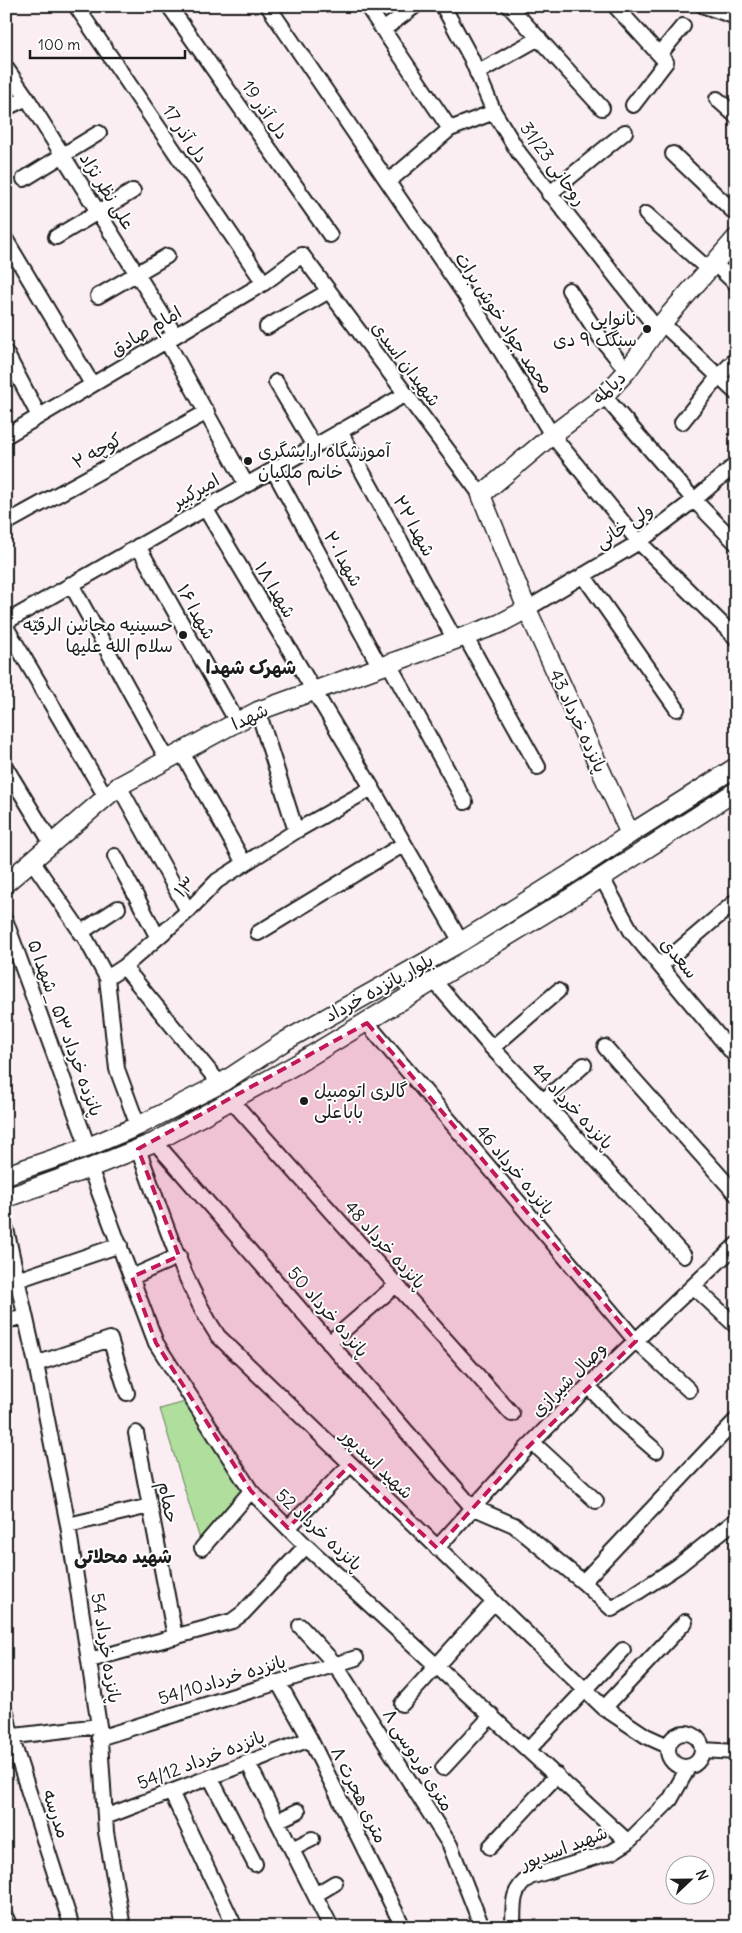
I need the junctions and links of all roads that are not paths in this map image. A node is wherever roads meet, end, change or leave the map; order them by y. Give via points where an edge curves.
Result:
1 (76, 6) edge
2 (169, 6) edge
3 (268, 6) edge
4 (367, 6) edge
5 (415, 6) edge
6 (444, 6) edge
7 (615, 6) edge
8 (704, 6) edge
9 (514, 8) edge
10 (718, 9) edge
11 (736, 17) edge
12 (682, 26) dead end
13 (383, 30) junction
14 (538, 38) junction
15 (663, 58) junction
16 (6, 68) edge
17 (477, 73) junction
18 (27, 98) junction
19 (717, 99) dead end
20 (633, 105) dead end
21 (6, 108) edge
22 (602, 108) dead end
23 (494, 112) junction
24 (736, 116) edge
25 (450, 129) junction
26 (625, 132) dead end
27 (99, 133) dead end
28 (673, 154) dead end
29 (63, 155) junction
30 (24, 179) dead end
31 (388, 182) junction
32 (133, 191) dead end
33 (549, 194) junction
34 (98, 212) junction
35 (646, 214) dead end
36 (736, 214) edge
37 (330, 235) dead end
38 (56, 237) dead end
39 (736, 238) edge
40 (6, 240) edge
41 (302, 255) joint
42 (167, 256) dead end
43 (712, 267) junction
44 (137, 274) junction
45 (264, 282) junction
46 (736, 284) edge
47 (329, 290) junction
48 (569, 290) dead end
49 (98, 296) dead end
50 (660, 326) junction
51 (267, 327) dead end
52 (171, 338) junction
53 (6, 354) edge
54 (736, 359) edge
55 (627, 371) junction
56 (718, 377) junction
57 (276, 382) dead end
58 (92, 384) junction
59 (736, 393) edge
60 (406, 394) junction
61 (604, 396) junction
62 (207, 412) junction
63 (39, 416) junction
64 (682, 422) dead end
65 (340, 431) junction
66 (552, 435) junction
67 (6, 436) edge
68 (314, 446) junction
69 (736, 464) edge
70 (272, 469) junction
71 (246, 484) junction
72 (481, 495) junction
73 (694, 500) junction
74 (205, 508) junction
75 (6, 523) edge
76 (639, 542) junction
77 (736, 543) edge
78 (138, 546) junction
79 (583, 575) junction
80 (71, 584) junction
81 (526, 609) junction
82 (6, 622) edge
83 (6, 627) edge
84 (460, 638) junction
85 (736, 638) edge
86 (385, 665) junction
87 (313, 691) junction
88 (677, 708) dead end
89 (258, 711) junction
90 (237, 722) junction
91 (174, 755) junction
92 (538, 767) dead end
93 (6, 768) edge
94 (736, 768) edge
95 (372, 788) junction
96 (736, 790) edge
97 (113, 791) junction
98 (465, 802) dead end
99 (296, 831) junction
100 (630, 834) junction
101 (52, 844) junction
102 (404, 844) junction
103 (116, 856) dead end
104 (32, 861) junction
105 (244, 863) junction
106 (602, 878) junction
107 (6, 883) edge
108 (118, 908) dead end
109 (733, 909) edge
110 (188, 911) junction
111 (6, 922) edge
112 (80, 933) junction
113 (258, 933) dead end
114 (157, 936) junction
115 (461, 942) junction
116 (660, 966) junction
117 (124, 967) junction
118 (107, 978) junction
119 (434, 981) junction
120 (558, 991) dead end
121 (367, 1023) junction
122 (605, 1047) dead end
123 (492, 1048) junction
124 (736, 1057) edge
125 (584, 1065) dead end
126 (220, 1084) junction
127 (230, 1100) junction
128 (543, 1101) junction
129 (138, 1126) junction
130 (155, 1142) junction
131 (88, 1148) junction
132 (138, 1149) junction
133 (90, 1168) junction
134 (6, 1175) edge
135 (736, 1194) edge
136 (6, 1198) edge
137 (6, 1229) edge
138 (120, 1245) junction
139 (736, 1245) edge
140 (179, 1256) junction
141 (684, 1256) dead end
142 (132, 1277) junction
143 (17, 1280) junction
144 (396, 1285) junction
145 (693, 1286) junction
146 (25, 1316) junction
147 (6, 1321) edge
148 (736, 1326) edge
149 (636, 1341) junction
150 (329, 1342) junction
151 (36, 1364) junction
152 (588, 1386) junction
153 (688, 1390) dead end
154 (127, 1393) dead end
155 (512, 1414) dead end
156 (736, 1420) edge
157 (136, 1433) dead end
158 (533, 1443) junction
159 (656, 1451) dead end
160 (350, 1465) junction
161 (251, 1491) junction
162 (596, 1501) dead end
163 (150, 1506) junction
164 (472, 1508) junction
165 (736, 1520) edge
166 (68, 1524) junction
167 (288, 1528) junction
168 (306, 1546) junction
169 (202, 1548) dead end
170 (437, 1548) junction
171 (583, 1582) junction
172 (494, 1602) junction
173 (685, 1622) dead end
174 (300, 1626) dead end
175 (175, 1637) junction
176 (624, 1650) dead end
177 (356, 1658) dead end
178 (90, 1660) junction
179 (335, 1664) junction
180 (438, 1665) junction
181 (278, 1682) junction
182 (584, 1690) junction
183 (402, 1704) dead end
184 (604, 1708) junction
185 (6, 1712) edge
186 (492, 1715) junction
187 (99, 1732) junction
188 (9, 1736) edge
189 (310, 1739) junction
190 (668, 1746) junction
191 (529, 1750) junction
192 (703, 1750) junction
193 (736, 1752) edge
194 (248, 1763) junction
195 (443, 1768) dead end
196 (688, 1768) junction
197 (557, 1775) junction
198 (210, 1777) junction
199 (171, 1792) junction
200 (298, 1811) dead end
201 (105, 1817) junction
202 (277, 1821) junction
203 (312, 1839) dead end
204 (628, 1842) junction
205 (490, 1847) dead end
206 (292, 1849) junction
207 (255, 1864) dead end
208 (336, 1884) dead end
209 (314, 1894) junction
210 (6, 1918) edge
211 (10, 1927) edge
212 (72, 1927) edge
213 (123, 1927) edge
214 (235, 1927) edge
215 (331, 1927) edge
216 (403, 1927) edge
217 (482, 1927) edge
218 (513, 1927) edge

1 - 45 street, دل آذر 17
2 - 37 street, دل آذر 19
3 - 31 street, محمد جواد خوش برات
4 - 13 street
5 - 13 street
6 - 17 street, روحانی 31/23
7 - 15 street
8 - 10 street
9 - 14 street
10 - 11 street
12 - 15 street
13 - 25 street
14 - 17 street
14 - 22 street
15 - 20 street
16 - 18 street, علی نظر نژاد
17 - 23 street, روحانی 31/23
18 - 21 street
18 - 29 street, علی نظر نژاد
19 - 24 street
23 - 25 street
23 - 33 street, روحانی 31/23
25 - 31 street
26 - 33 street
27 - 29 street
28 - 36 street
29 - 30 street
29 - 34 street, علی نظر نژاد
31 - 66 street, محمد جواد خوش برات via 482,320
32 - 34 street
33 - 50 street, روحانی 31/23
34 - 38 street
34 - 44 street, علی نظر نژاد
35 - 43 street
39 - 43 main road, دیالمه
40 - 58 street
41 - 45 street, امام صادق
41 - 47 street, شهیدان اسدی
42 - 44 street
43 - 46 street
43 - 50 main road, دیالمه
44 - 49 street
44 - 52 street, علی نظر نژاد
45 - 52 street, امام صادق
47 - 51 street
47 - 60 street, شهیدان اسدی
48 - 55 street
50 - 55 main road, دیالمه
50 - 56 street, روحانی 31/23
52 - 58 street, امام صادق
52 - 62 street, علی نظر نژاد
53 - 63 street
54 - 56 street
55 - 61 main road, دیالمه
56 - 59 street, روحانی 31/23
56 - 64 street
57 - 68 street
58 - 63 street, امام صادق
60 - 65 street, امیرکبیر
60 - 72 street, شهیدان اسدی
61 - 66 main road, دیالمه
61 - 73 street
62 - 71 street, علی نظر نژاد
62 - 75 street, کوچه ۲
63 - 67 street, امام صادق
65 - 68 street, امیرکبیر
65 - 84 street, شهدا ۲۲
66 - 72 main road, دیالمه
66 - 76 street, محمد جواد خوش برات
68 - 70 street, امیرکبیر
69 - 73 street, ولی خانی
70 - 71 street, امیرکبیر
70 - 86 street, شهدا ۲۰
71 - 74 street, امیرکبیر
72 - 81 main road, پانزده خرداد 43
73 - 76 street, ولی خانی
73 - 77 street
74 - 78 street, امیرکبیر
74 - 87 street, شهدا ۱۸
76 - 79 street, ولی خانی
76 - 85 street, محمد جواد خوش برات
78 - 80 street, امیرکبیر
78 - 90 street, شهدا ۱۶
79 - 81 street, ولی خانی
79 - 88 street
80 - 82 street, امیرکبیر
80 - 91 street
81 - 84 main road, شهدا via 499,624
81 - 100 main road, پانزده خرداد 43
83 - 97 street
84 - 86 main road, شهدا
84 - 92 street, شهدا ۲۲
86 - 87 main road, شهدا
86 - 98 street, شهدا ۲۰
87 - 89 main road, شهدا
87 - 95 street, شهدا ۱۸
89 - 90 main road, شهدا
89 - 99 street
90 - 91 main road, شهدا
91 - 97 main road, شهدا
91 - 105 street
93 - 101 street
94 - 100 main road, بلوار پانزده خرداد
95 - 99 street, ۱۳
95 - 102 street, شهدا ۱۸
96 - 106 main road, بلوار پانزده خرداد
97 - 101 main road, شهدا
97 - 110 street
99 - 105 street, ۱۳
100 - 115 main road, بلوار پانزده خرداد
101 - 104 main road, شهدا
102 - 113 street
102 - 115 street, شهدا ۱۸
103 - 114 street
104 - 107 main road, شهدا
104 - 112 street
105 - 110 street, ۱۳ via 217,881
106 - 116 street, سعدی via 632,931
106 - 119 main road, بلوار پانزده خرداد
108 - 112 street
109 - 116 street
110 - 114 street, ۱۳
111 - 131 street, پانزده خرداد ۵۳ _شهدا ۵
112 - 118 street
114 - 117 street, ۱۳
115 - 126 main road, بلوار پانزده خرداد via 284,1041
116 - 124 street, سعدی
117 - 118 street, ۱۳
117 - 126 street
118 - 129 street via 118,1069
119 - 121 main road, بلوار پانزده خرداد
119 - 123 street, پانزده خرداد 44
120 - 123 street
121 - 127 main road, بلوار پانزده خرداد
121 - 149 street, پانزده خرداد 46
122 - 135 street
123 - 128 street, پانزده خرداد 44
125 - 128 street
126 - 129 main road, بلوار پانزده خرداد
127 - 130 main road, بلوار پانزده خرداد
127 - 144 street, پانزده خرداد 48
128 - 141 street, پانزده خرداد 44
129 - 131 main road, بلوار پانزده خرداد
130 - 132 main road, بلوار پانزده خرداد
130 - 150 street, پانزده خرداد 50
131 - 134 main road, بلوار پانزده خرداد
132 - 133 main road, بلوار پانزده خرداد
132 - 140 street, شهید اسدپور
133 - 136 main road, بلوار پانزده خرداد
133 - 138 street, پانزده خرداد 52
137 - 143 street, پانزده خرداد 54
138 - 142 street, پانزده خرداد 52
138 - 143 street
139 - 145 street, وصال شیرازی
140 - 142 street
140 - 160 street, شهید اسدپور via 206,1318 218,1336
142 - 161 street, پانزده خرداد 52 via 156,1343
143 - 146 street, پانزده خرداد 54
144 - 150 street
144 - 155 street, پانزده خرداد 48
145 - 148 street
145 - 149 street, وصال شیرازی
146 - 147 street
146 - 151 street, پانزده خرداد 54
149 - 152 street, وصال شیرازی
149 - 153 street, پانزده خرداد 46
150 - 164 street, پانزده خرداد 50
151 - 154 street via 110,1339
151 - 166 street, پانزده خرداد 54
152 - 158 street, وصال شیرازی
152 - 159 street
156 - 171 street
157 - 163 street, حمام
158 - 162 street
158 - 164 street, وصال شیرازی
160 - 167 street
160 - 170 street, شهید اسدپور
161 - 167 street, پانزده خرداد 52
161 - 169 street
163 - 166 street
163 - 175 street, حمام
164 - 170 street, وصال شیرازی
164 - 171 street via 514,1526
165 - 171 street via 678,1566 612,1609
166 - 178 street, پانزده خرداد 54
167 - 168 street, پانزده خرداد 52
168 - 175 street via 232,1621
168 - 180 street, پانزده خرداد 52
170 - 172 street, شهید اسدپور
172 - 180 street
172 - 182 street, شهید اسدپور
173 - 184 street
174 - 179 street, ۸ متری فردوسی
175 - 178 street
176 - 182 street
177 - 179 street, پانزده خرداد54/10
178 - 187 street, پانزده خرداد 54
179 - 181 street, پانزده خرداد54/10
179 - 217 street, ۸ متری فردوسی via 450,1845
180 - 183 street
180 - 186 street, پانزده خرداد 52
181 - 187 street, پانزده خرداد54/10
181 - 189 street, ۸ متری هجرت
182 - 184 street, شهید اسدپور
182 - 191 street
184 - 190 street, شهید اسدپور via 646,1736
185 - 188 street, مدرسه
186 - 191 street, پانزده خرداد 52
186 - 195 street
187 - 188 street, پانزده خرداد54/10
187 - 201 street, پانزده خرداد 54
188 - 212 street, مدرسه
189 - 194 street, پانزده خرداد 54/12
189 - 216 street, ۸ متری هجرت
190 - 192 street via 674,1737 687,1733 696,1736
190 - 196 street via 674,1764
191 - 197 street, پانزده خرداد 52
192 - 193 street
192 - 196 street via 697,1763
194 - 198 street, پانزده خرداد 54/12
194 - 202 street
196 - 204 street, شهید اسدپور via 670,1800
197 - 204 street, پانزده خرداد 52
197 - 205 street
198 - 199 street, پانزده خرداد 54/12
198 - 207 street
199 - 201 street, پانزده خرداد 54/12
199 - 214 street
200 - 202 street
201 - 213 street, پانزده خرداد 54
202 - 206 street
203 - 206 street
204 - 218 street, شهید اسدپور via 612,1852 530,1877 523,1882 514,1897
206 - 209 street
208 - 209 street
209 - 215 street
210 - 211 street

